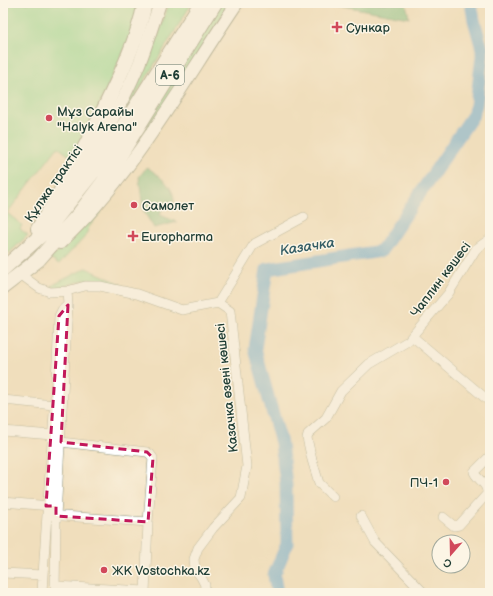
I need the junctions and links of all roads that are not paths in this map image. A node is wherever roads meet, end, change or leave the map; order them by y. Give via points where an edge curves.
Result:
1 (146, 3) edge
2 (160, 3) edge
3 (201, 3) edge
4 (215, 3) edge
5 (237, 3) edge
6 (119, 144) junction
7 (304, 217) dead end
8 (38, 229) junction
9 (490, 239) edge
10 (38, 260) junction
11 (5, 267) edge
12 (20, 274) junction
13 (3, 287) edge
14 (67, 291) junction
15 (218, 303) junction
16 (68, 304) junction
17 (412, 336) junction
18 (3, 400) edge
19 (490, 402) edge
20 (54, 405) junction
21 (3, 431) edge
22 (52, 435) junction
23 (61, 442) junction
24 (490, 456) edge
25 (333, 497) dead end
26 (3, 502) edge
27 (56, 506) junction
28 (46, 510) junction
29 (56, 516) junction
30 (361, 516) dead end
31 (443, 517) dead end
32 (148, 522) junction
33 (3, 573) edge
34 (43, 575) junction
35 (55, 590) edge
36 (145, 592) edge
37 (42, 593) edge
38 (204, 593) edge
39 (424, 593) edge

1 - 8 main road via 114,88 79,160
2 - 8 main road, Құлжа трактісі via 140,63 124,96 71,187
3 - 6 main road, A-6
4 - 6 main road, A-6
5 - 10 main road via 112,186 75,230
6 - 10 main road, A-6 via 104,181
6 - 11 main road, A-6 via 46,231
7 - 15 street via 254,244
8 - 11 main road, Құлжа трактісі
9 - 17 street, Чаплин көшесі via 476,249 448,294
10 - 12 main road, A-6
12 - 13 main road, A-6
12 - 14 street, Казачка өзені көшесі via 38,288 50,292
14 - 15 street, Казачка өзені көшесі via 84,286 100,286 137,294 182,310
14 - 16 street
15 - 38 street, Казачка өзені көшесі via 230,310 247,466 241,498 213,528 198,548 194,559 195,569 204,585
16 - 20 street via 59,316
16 - 23 street
17 - 19 street
17 - 25 street, Чаплин көшесі via 408,341 369,364 341,391 326,418 308,434 312,460 320,483
18 - 20 street
20 - 22 street
21 - 22 street
22 - 28 street
23 - 27 street
23 - 32 street via 150,454 153,458
24 - 31 street via 474,472 482,480 487,494 459,525 454,526
26 - 28 street
27 - 28 street
27 - 29 street
28 - 29 street
28 - 34 street
29 - 32 street
29 - 35 street
30 - 39 street via 375,542
32 - 36 street
33 - 34 street
34 - 37 street
35 - 36 street

